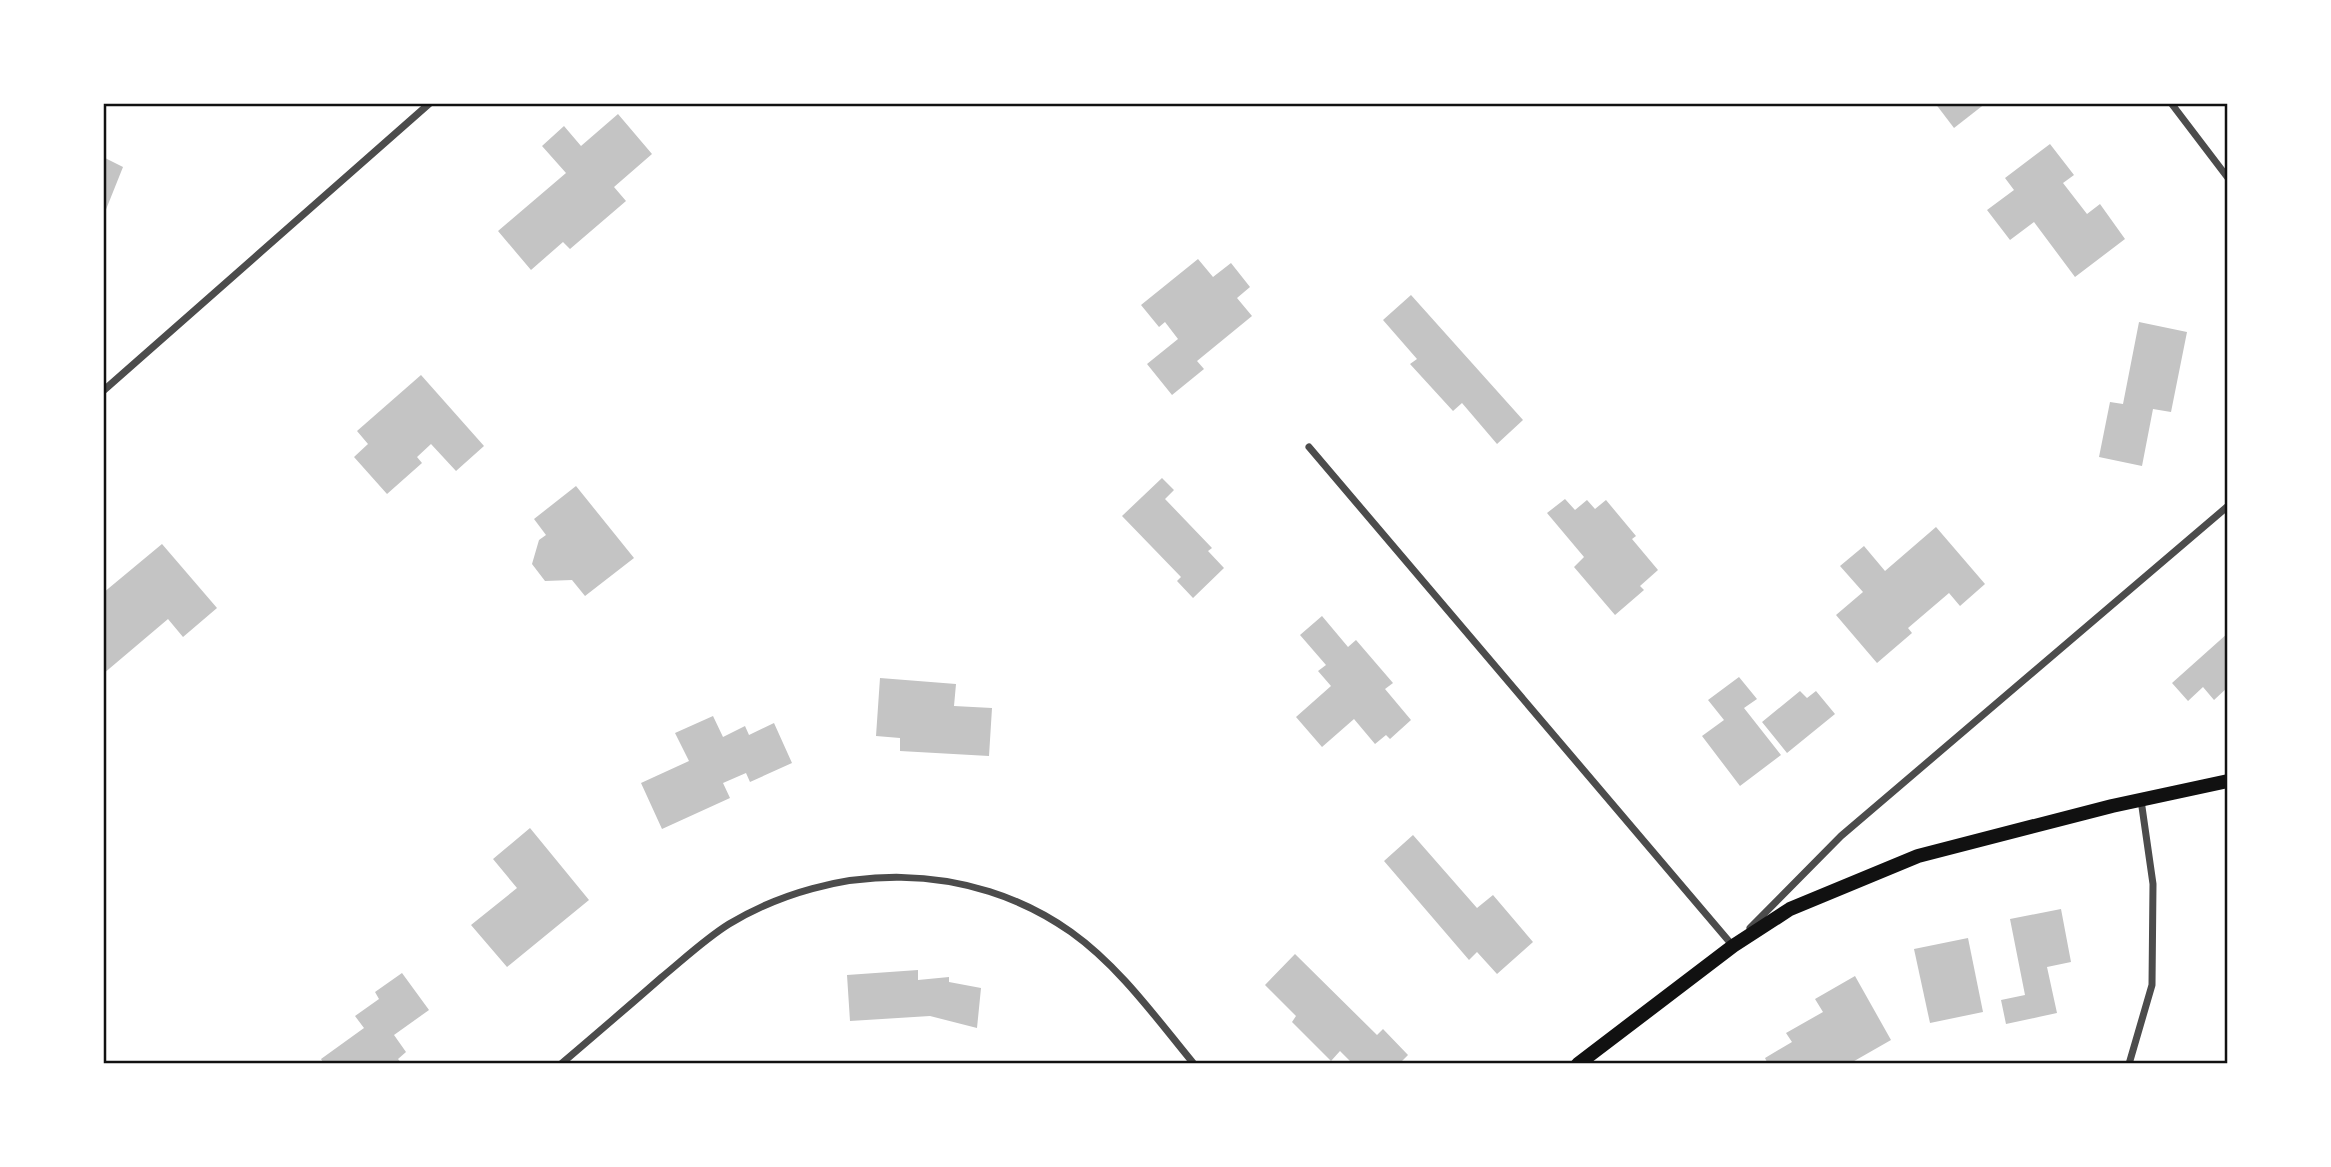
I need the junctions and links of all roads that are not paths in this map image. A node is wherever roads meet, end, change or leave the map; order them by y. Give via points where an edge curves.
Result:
1 (430, 103) edge
2 (2171, 103) edge
3 (2228, 178) edge
4 (103, 391) edge
5 (1308, 447) dead end
6 (2228, 506) edge
7 (2228, 782) edge
8 (2141, 799) junction
9 (1733, 946) junction
10 (561, 1064) edge
11 (1194, 1064) edge
12 (1578, 1064) edge
13 (2129, 1064) edge

1 - 4 street
2 - 3 street
5 - 9 street
6 - 9 street via 1842,836
7 - 8 main road
8 - 9 main road via 1918,856 1790,909
8 - 13 street via 2153,884 2152,985
9 - 12 main road
10 - 11 street via 727,925 800,891 839,881 920,877 999,894 1047,918 1101,957

